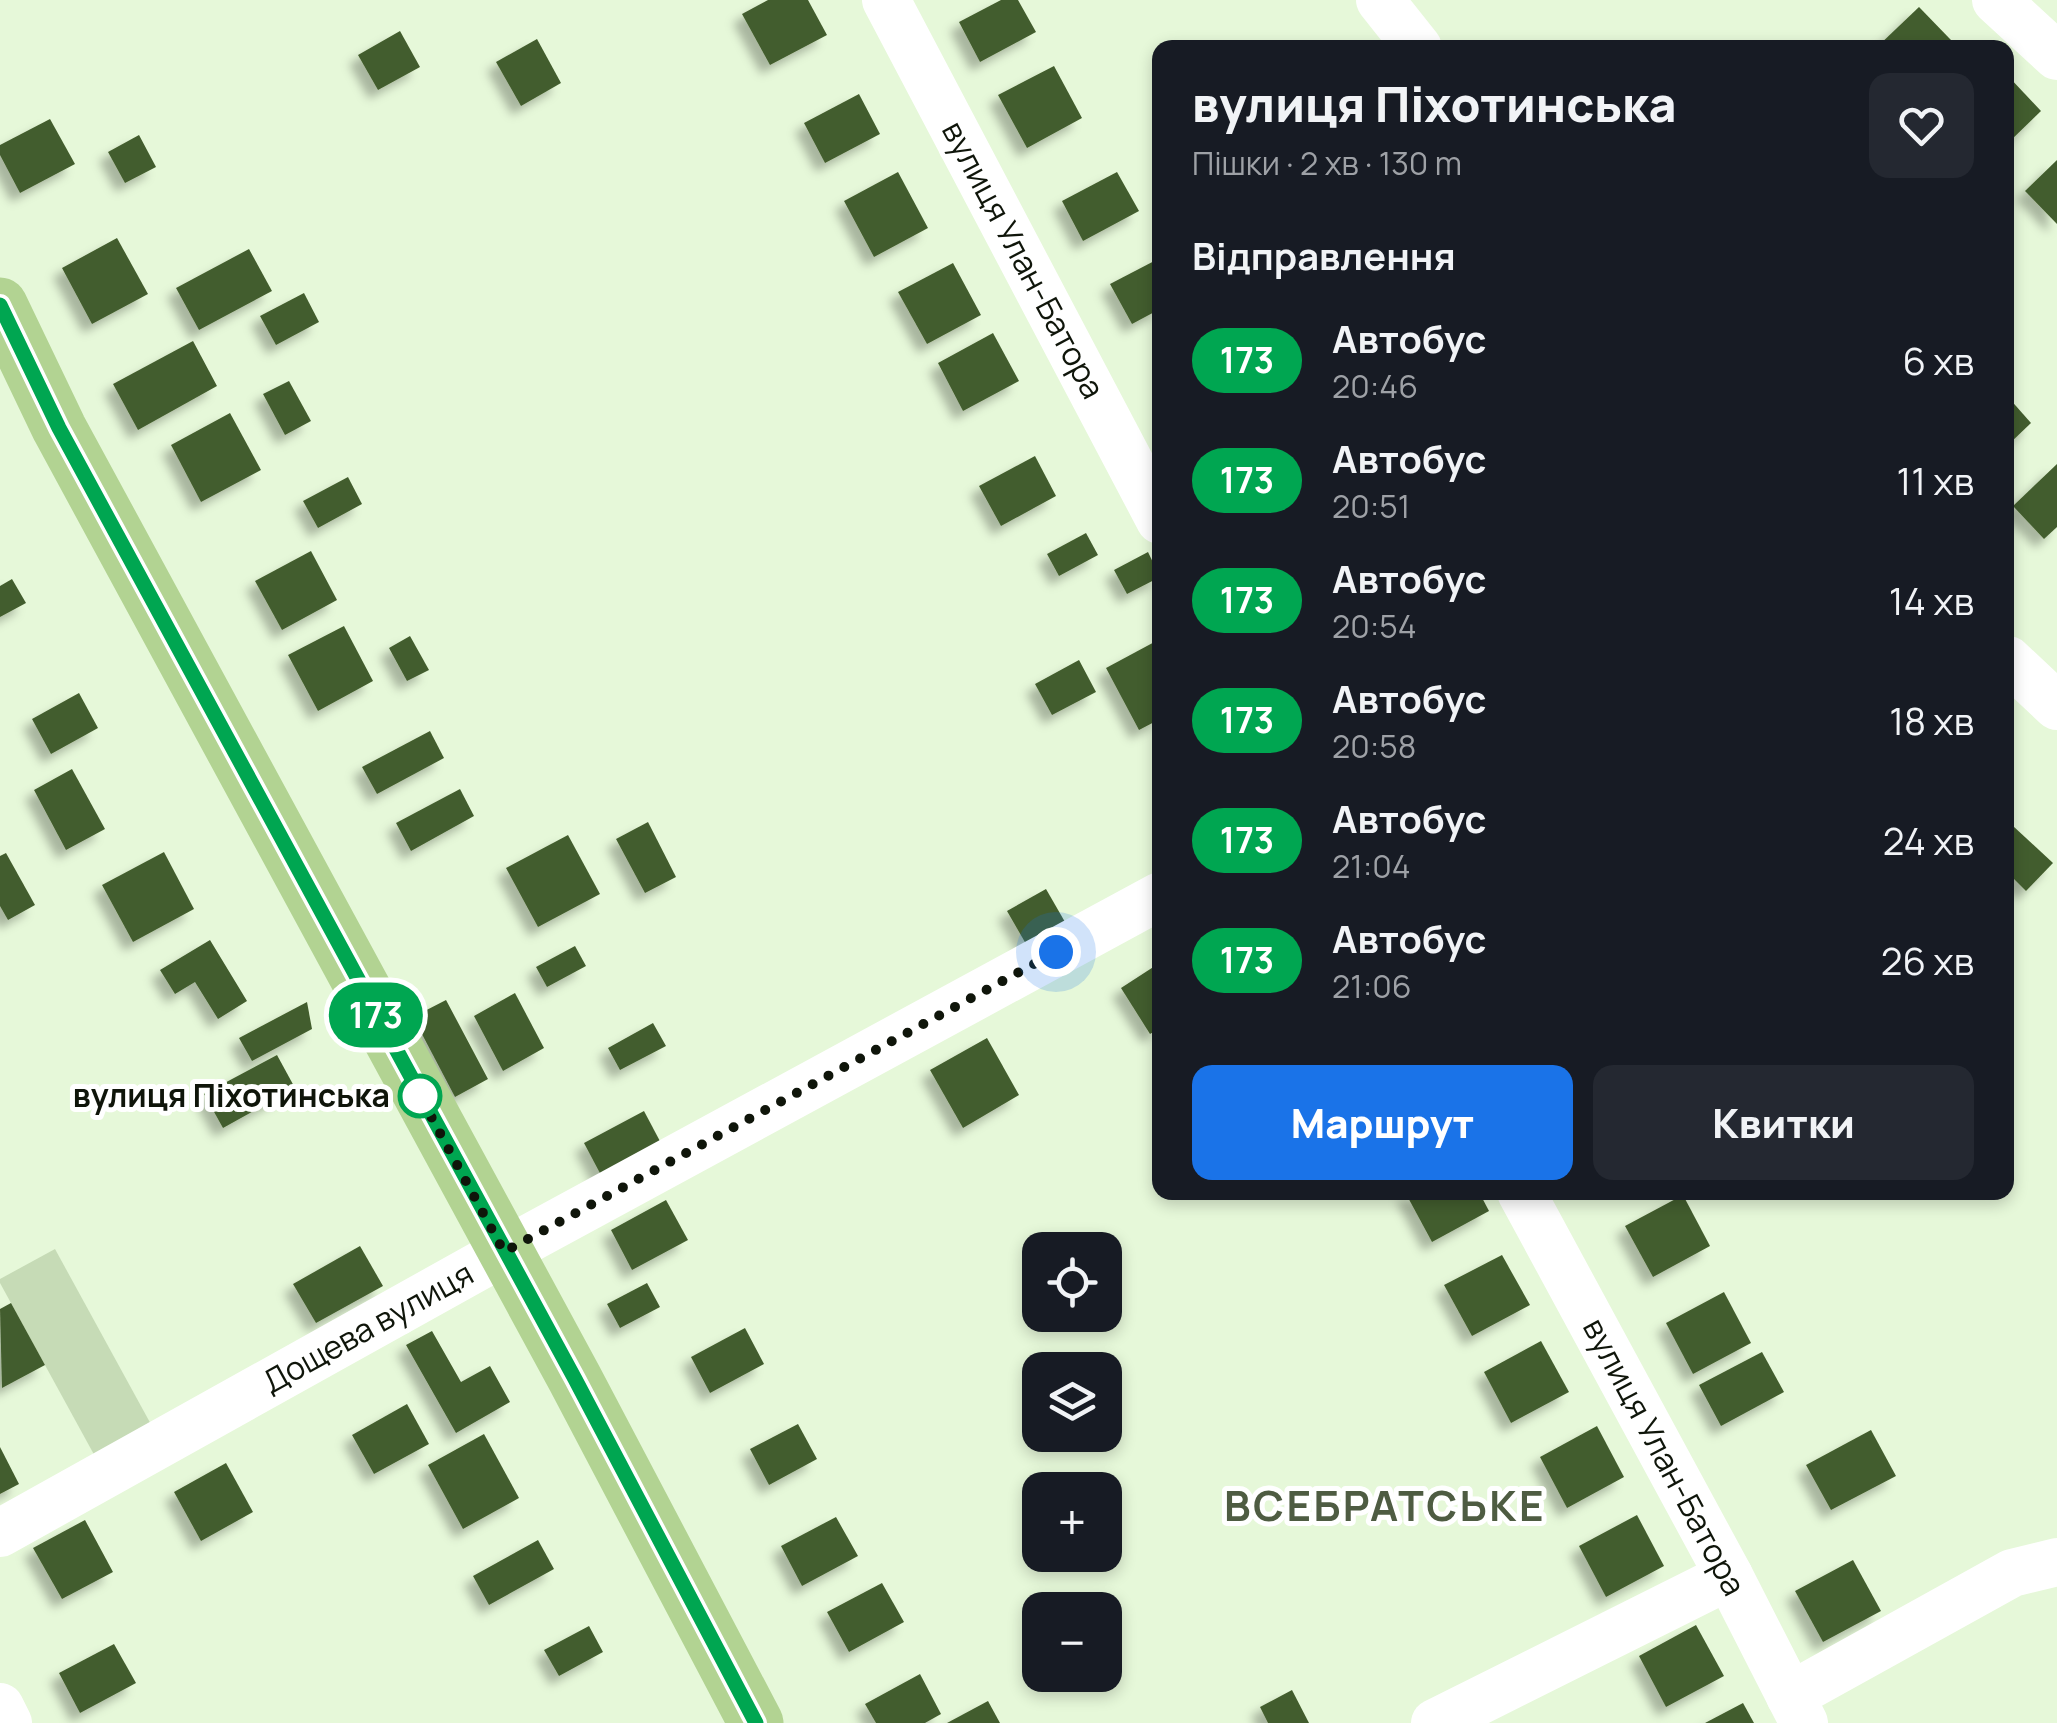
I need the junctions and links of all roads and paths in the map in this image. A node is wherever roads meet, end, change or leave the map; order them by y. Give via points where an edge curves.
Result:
1 (886, 0) edge
2 (1380, 0) edge
3 (1996, 0) edge
4 (1412, 40) edge
5 (2057, 56) edge
6 (0, 305) edge
7 (1152, 505) edge
8 (2014, 666) edge
9 (2057, 706) edge
10 (1152, 900) edge
11 (1524, 1200) edge
12 (504, 1252) junction
13 (0, 1534) edge
14 (2057, 1562) edge
15 (1729, 1576) junction
16 (0, 1707) edge
17 (1797, 1710) edge
18 (8, 1723) edge
19 (756, 1723) edge
20 (1435, 1723) edge

1 - 7 street, вулиця Улан-Батора
2 - 4 street
3 - 5 street
6 - 12 main road via 59,428
8 - 9 street
10 - 12 street, Дощева вулиця
11 - 15 street, вулиця Улан-Батора
12 - 13 street, Дощева вулиця
12 - 19 main road
14 - 17 street via 2012,1574
15 - 17 street, вулиця Улан-Батора
15 - 20 street
16 - 18 street

